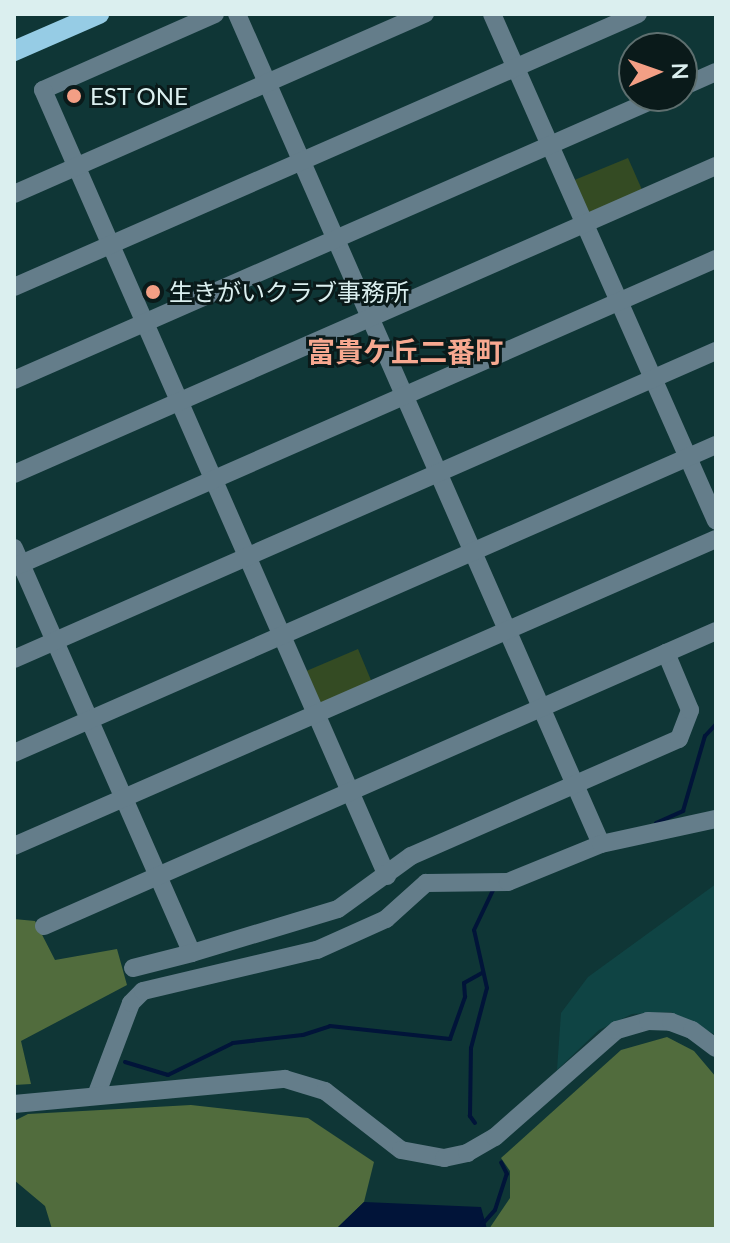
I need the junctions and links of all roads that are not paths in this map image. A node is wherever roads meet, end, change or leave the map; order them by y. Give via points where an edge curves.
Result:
1 (99, 14) edge
2 (215, 14) edge
3 (237, 14) edge
4 (425, 14) edge
5 (492, 14) edge
6 (638, 14) edge
7 (14, 51) edge
8 (516, 67) junction
9 (268, 83) junction
10 (625, 112) edge
11 (550, 144) junction
12 (301, 161) junction
13 (716, 166) edge
14 (75, 167) junction
15 (14, 194) edge
16 (585, 224) junction
17 (336, 240) junction
18 (111, 244) junction
19 (716, 259) edge
20 (14, 287) edge
21 (618, 302) junction
22 (371, 318) junction
23 (144, 324) junction
24 (716, 351) edge
25 (652, 379) junction
26 (14, 380) edge
27 (405, 395) junction
28 (178, 402) junction
29 (716, 445) edge
30 (687, 458) junction
31 (439, 473) junction
32 (14, 474) edge
33 (213, 479) junction
34 (716, 521) edge
35 (716, 539) edge
36 (473, 552) junction
37 (246, 557) junction
38 (16, 560) edge
39 (507, 631) junction
40 (716, 631) edge
41 (281, 635) junction
42 (54, 641) junction
43 (666, 653) junction
44 (14, 659) edge
45 (541, 707) junction
46 (315, 715) junction
47 (89, 721) junction
48 (14, 753) edge
49 (576, 785) junction
50 (350, 792) junction
51 (124, 798) junction
52 (716, 819) edge
53 (599, 838) junction
54 (14, 846) edge
55 (158, 875) junction
56 (387, 876) junction
57 (44, 926) dead end
58 (192, 953) junction
59 (133, 968) dead end
60 (716, 1048) edge
61 (97, 1093) junction
62 (14, 1104) edge

1 - 7 main road
2 - 14 street via 43,90
3 - 9 street
4 - 9 street
5 - 8 street
6 - 8 street
8 - 11 street
8 - 12 street
9 - 12 street
9 - 14 street
10 - 11 street
11 - 16 street
11 - 17 street
12 - 17 street
12 - 18 street
13 - 16 street
14 - 15 street
14 - 18 street
16 - 21 street
16 - 22 street
17 - 22 street
17 - 23 street
18 - 20 street
18 - 23 street
19 - 21 street
21 - 25 street
21 - 27 street
22 - 27 street
22 - 28 street
23 - 26 street
23 - 28 street
24 - 25 street
25 - 30 street
25 - 31 street
27 - 31 street
27 - 33 street
28 - 32 street
28 - 33 street
29 - 30 street
30 - 34 street
30 - 36 street
31 - 36 street
31 - 37 street
33 - 37 street
33 - 38 street
35 - 39 street
36 - 39 street
36 - 41 street
37 - 41 street
37 - 42 street
38 - 42 street
39 - 45 street
39 - 46 street
40 - 43 street
41 - 46 street
41 - 47 street
42 - 44 street
42 - 47 street
43 - 45 street
43 - 49 street via 690,710 679,739
45 - 49 street
45 - 50 street
46 - 50 street
46 - 51 street
47 - 48 street
47 - 51 street
49 - 53 street
49 - 56 street via 411,856
50 - 55 street
50 - 56 street
51 - 54 street
51 - 55 street
52 - 53 street
53 - 61 street via 499,882 426,883 386,919 329,945 137,994
55 - 57 street
55 - 58 street
56 - 58 street via 338,909
58 - 59 street
60 - 61 street via 671,1022 628,1025 598,1043 481,1147 444,1158 401,1150 325,1091 285,1079
61 - 62 street

